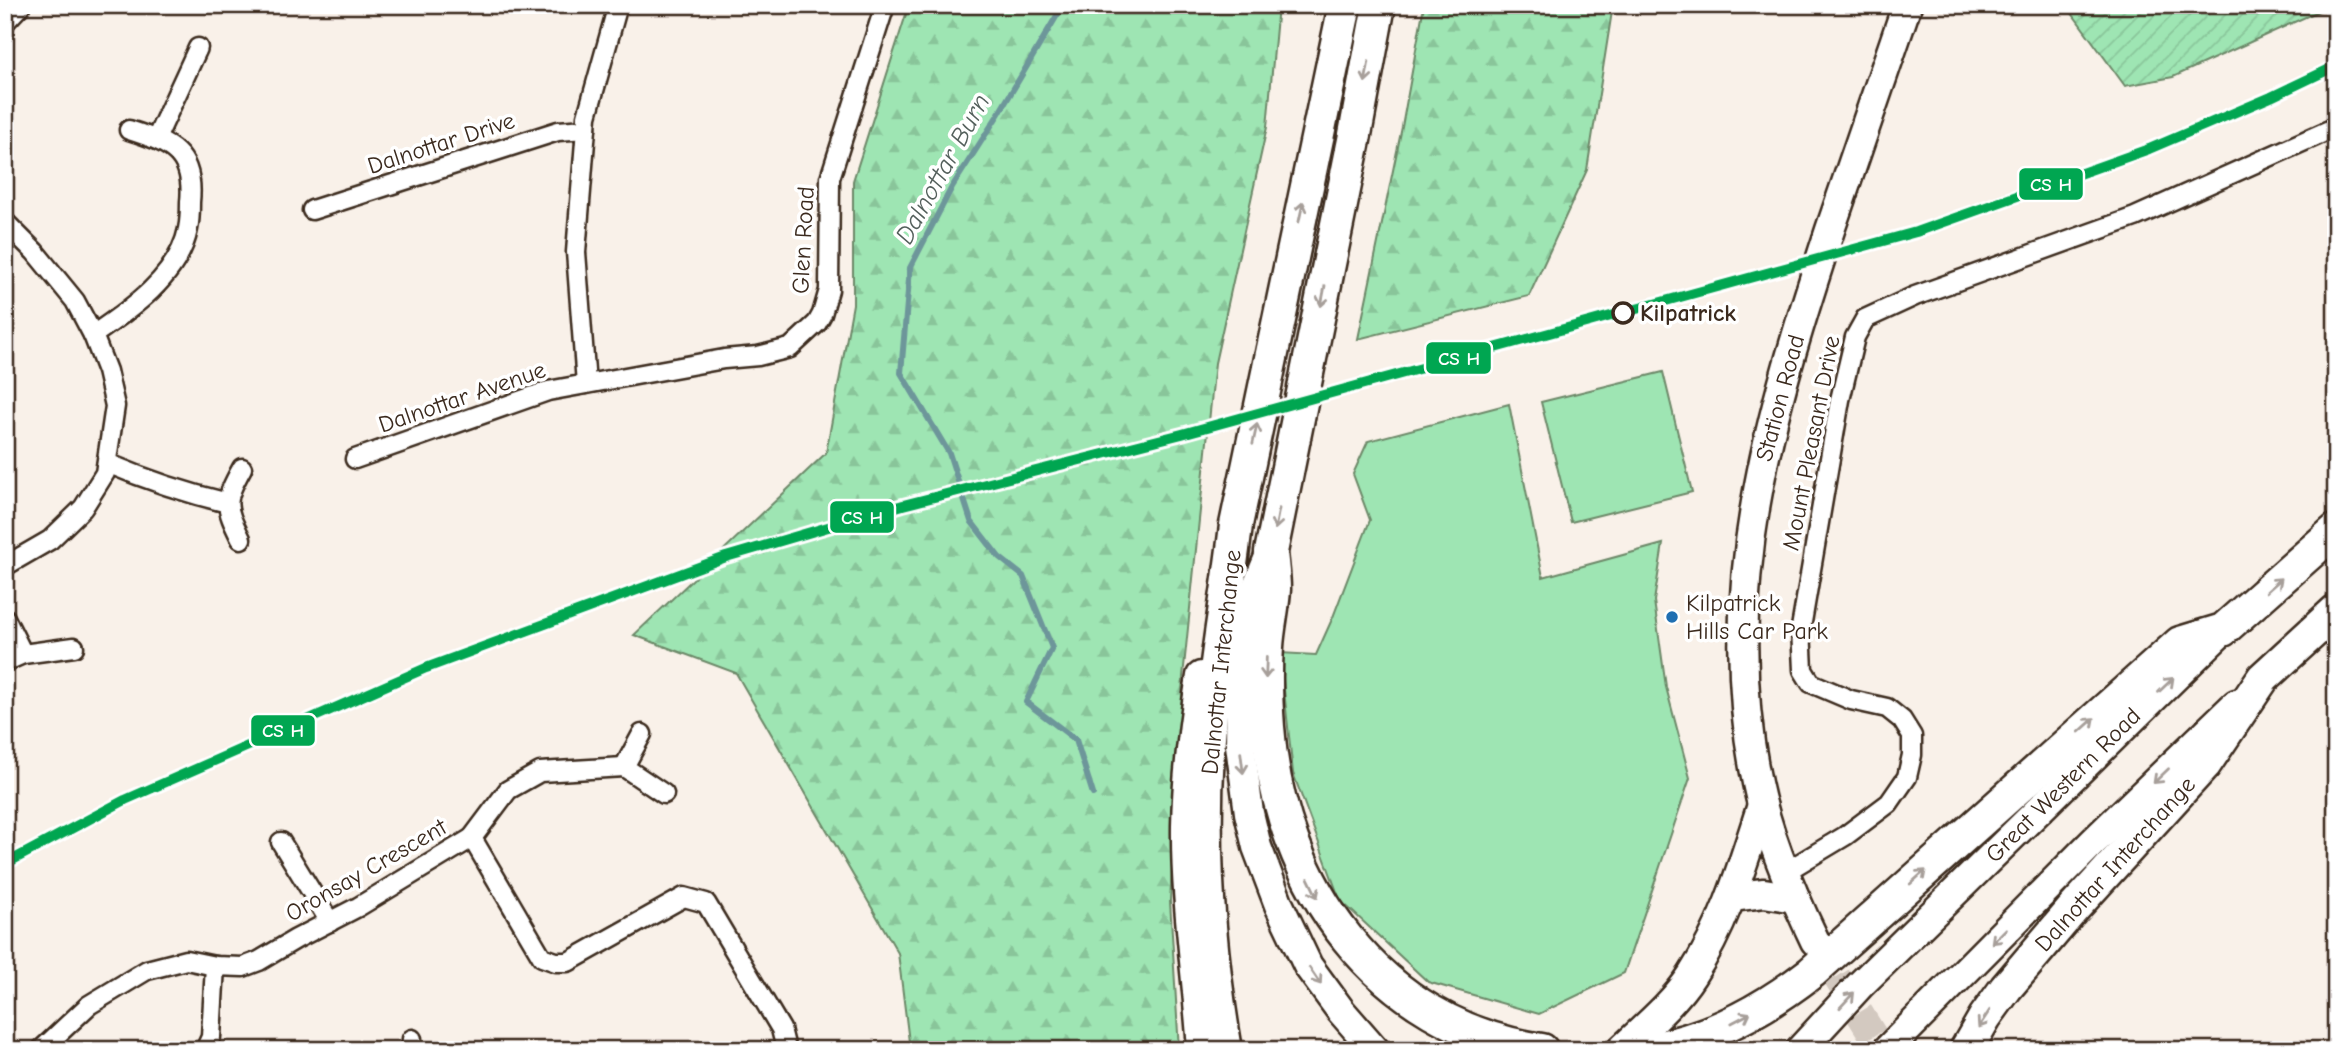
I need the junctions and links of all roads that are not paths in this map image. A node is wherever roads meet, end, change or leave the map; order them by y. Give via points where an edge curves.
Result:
1 (21, 5) edge
2 (618, 5) edge
3 (885, 5) edge
4 (1345, 5) edge
5 (1379, 5) edge
6 (1907, 5) edge
7 (5, 22) edge
8 (198, 48) dead end
9 (2336, 127) edge
10 (586, 129) junction
11 (129, 130) dead end
12 (156, 139) junction
13 (312, 210) dead end
14 (5, 222) edge
15 (93, 334) junction
16 (586, 384) junction
17 (355, 459) dead end
18 (107, 463) junction
19 (242, 468) dead end
20 (228, 503) junction
21 (1236, 525) junction
22 (2336, 530) edge
23 (241, 538) dead end
24 (1271, 552) junction
25 (5, 566) edge
26 (2336, 611) edge
27 (5, 618) edge
28 (2223, 630) junction
29 (74, 646) dead end
30 (23, 654) junction
31 (5, 662) edge
32 (2263, 678) junction
33 (642, 734) dead end
34 (624, 767) junction
35 (664, 794) dead end
36 (1762, 805) junction
37 (472, 838) junction
38 (281, 842) dead end
39 (1785, 872) junction
40 (1731, 897) junction
41 (1795, 898) junction
42 (330, 922) junction
43 (1815, 941) tunnel mouth
44 (215, 966) junction
45 (41, 1050) edge
46 (205, 1050) edge
47 (783, 1050) edge
48 (1202, 1050) edge
49 (1226, 1050) edge
50 (1375, 1050) edge
51 (1542, 1050) edge
52 (1621, 1050) edge
53 (1642, 1050) edge
54 (1800, 1050) edge
55 (1887, 1050) edge
56 (1966, 1050) edge

1 - 7 street
2 - 10 street
3 - 16 street, Glen Road via 830,178 830,290 817,323 790,348
21 -> 4 highway, Dalnottar Interchange
5 -> 24 highway
6 - 36 main road, Station Road via 1808,297 1754,502 1741,644 1751,750
8 - 12 street
9 - 39 street, Mount Pleasant Drive via 2135,217 1915,296 1865,319 1855,337 1840,400 1801,628 1803,670 1811,683 1851,701 1887,708 1912,736 1912,755 1907,777 1889,803
10 - 13 street, Dalnottar Drive via 558,131
10 - 16 street via 576,252
11 - 12 street
12 - 15 street via 186,162 192,187 188,230 175,259 148,295
14 - 15 street via 75,301
15 - 18 street via 115,406
16 - 17 street, Dalnottar Avenue via 548,391
18 - 20 street via 181,492
18 - 25 street via 83,508 50,540
19 - 20 street
20 - 23 street
21 - 48 main road via 1220,565 1187,792 1187,865
21 - 49 highway, Dalnottar Interchange via 1208,738 1205,857 1214,983
28 -> 22 highway, Great Western Road
24 -> 50 main road via 1253,596 1240,699 1240,745 1249,813 1279,905 1308,966
24 -> 51 highway via 1274,589 1266,688 1271,759 1284,817 1316,895 1359,953 1415,1001 1480,1033
26 - 32 highway
27 - 30 street
53 -> 28 highway via 1711,1033 1791,988 2180,643
54 -> 28 main road, Great Western Road via 1860,985
29 - 30 street
30 - 31 street
32 -> 55 main road
32 -> 56 highway, Dalnottar Interchange via 2205,764 2006,988
33 - 34 street
34 - 35 street
34 - 37 street via 540,772 508,790
36 - 39 main road, Station Road
36 - 40 main road, Station Road
37 - 42 street, Oronsay Crescent
37 - 47 street, Oronsay Crescent via 542,957 556,962 568,962 684,897 706,903 781,1029
38 - 42 street
39 - 41 main road, Station Road
40 - 41 main road via 1764,893
40 - 52 main road, Station Road via 1691,976
41 - 43 main road, Station Road
42 - 44 street, Oronsay Crescent via 259,961 243,967
44 - 45 street, Oronsay Crescent via 186,960 147,970 89,1005
44 - 46 street via 211,1037

